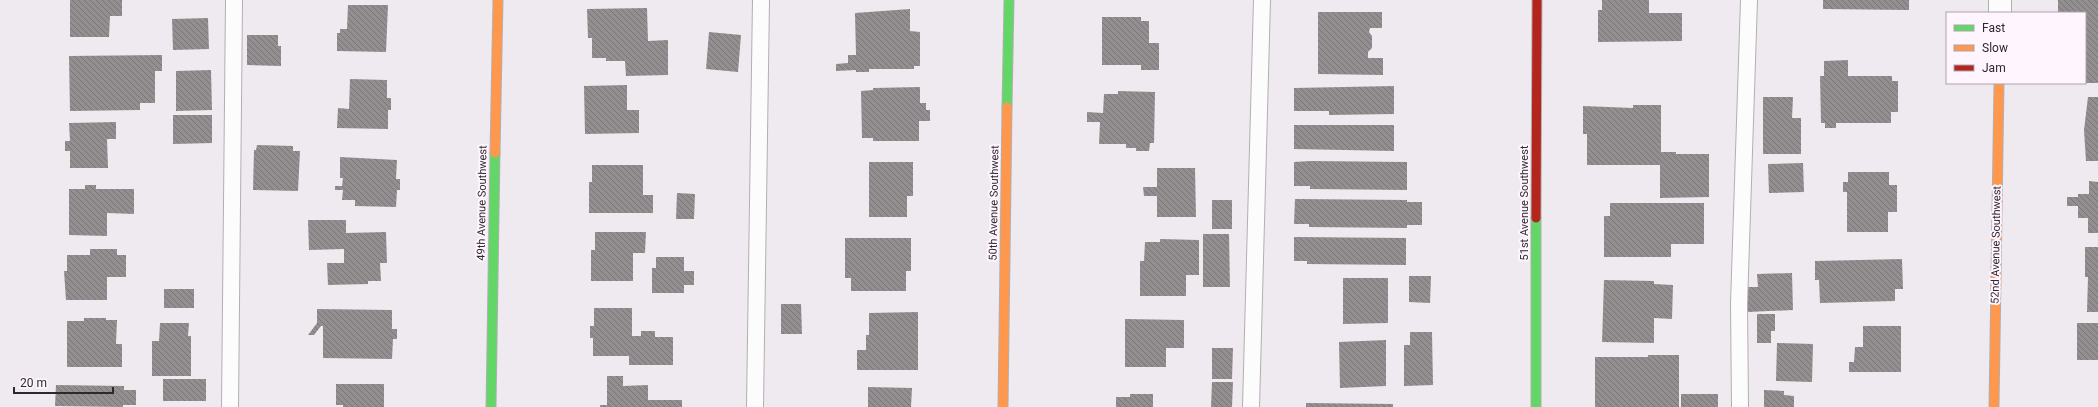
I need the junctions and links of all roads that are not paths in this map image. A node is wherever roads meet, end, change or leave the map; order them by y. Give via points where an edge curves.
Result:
1 (234, 0) edge
2 (498, 0) edge
3 (761, 0) edge
4 (1009, 0) edge
5 (1262, 0) edge
6 (1537, 0) edge
7 (1749, 0) edge
8 (2000, 0) edge
9 (2000, 12) edge
10 (1999, 84) edge
11 (230, 407) edge
12 (491, 407) edge
13 (755, 407) edge
14 (1004, 407) edge
15 (1251, 407) edge
16 (1536, 407) edge
17 (1740, 407) edge
18 (1994, 407) edge

1 - 11 lane
2 - 12 street, 49th Avenue Southwest
3 - 13 lane
4 - 14 street, 50th Avenue Southwest
5 - 15 lane
6 - 16 street, 51st Avenue Southwest
7 - 17 lane via 1739,304
8 - 9 street
10 - 18 street, 52nd Avenue Southwest

